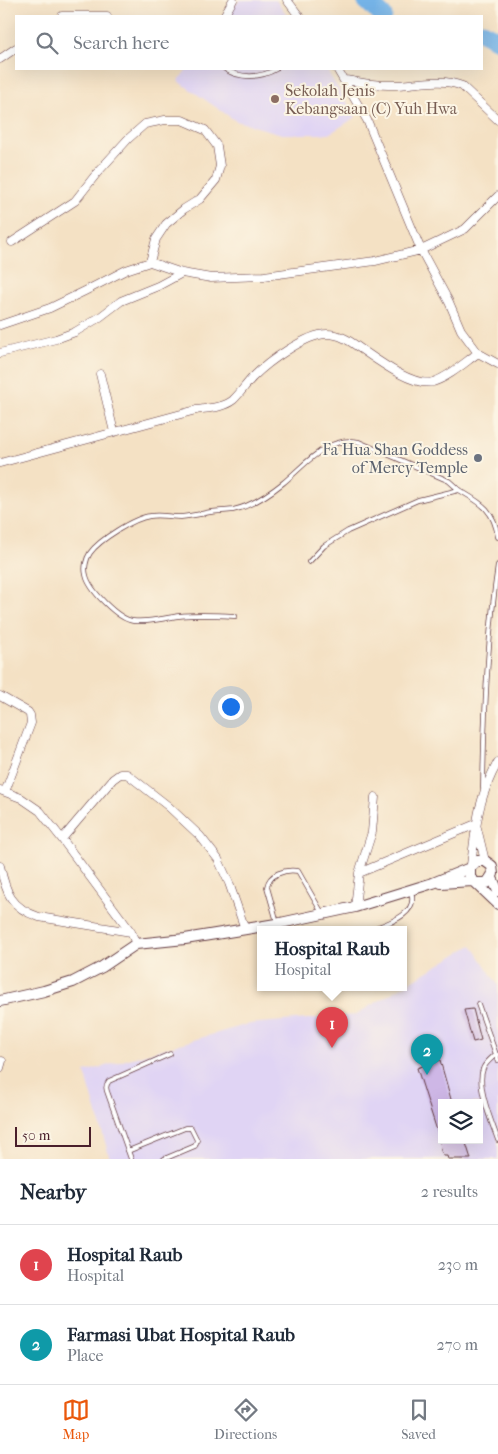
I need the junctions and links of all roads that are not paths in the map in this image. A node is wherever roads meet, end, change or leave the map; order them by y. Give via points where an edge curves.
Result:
1 (233, 0) edge
2 (287, 0) edge
3 (225, 15) edge
4 (298, 15) edge
5 (15, 49) edge
6 (0, 59) edge
7 (227, 70) edge
8 (274, 70) edge
9 (338, 70) edge
10 (345, 80) junction
11 (498, 120) edge
12 (498, 196) edge
13 (12, 242) dead end
14 (421, 250) junction
15 (150, 262) junction
16 (182, 273) junction
17 (0, 325) edge
18 (0, 353) edge
19 (478, 353) junction
20 (498, 364) edge
21 (100, 374) dead end
22 (114, 432) junction
23 (0, 463) edge
24 (459, 490) junction
25 (498, 537) edge
26 (308, 562) dead end
27 (498, 565) edge
28 (235, 616) dead end
29 (0, 696) edge
30 (498, 762) edge
31 (2, 791) edge
32 (483, 793) junction
33 (375, 797) dead end
34 (476, 824) junction
35 (62, 838) junction
36 (491, 862) edge
37 (0, 866) edge
38 (471, 866) junction
39 (360, 873) junction
40 (494, 875) edge
41 (474, 882) junction
42 (433, 883) junction
43 (410, 890) junction
44 (498, 891) edge
45 (498, 904) edge
46 (354, 906) junction
47 (323, 914) junction
48 (278, 926) edge
49 (281, 926) edge
50 (380, 926) edge
51 (257, 928) edge
52 (245, 929) junction
53 (131, 932) junction
54 (136, 944) junction
55 (0, 1001) edge
56 (478, 1004) dead end
57 (170, 1054) dead end
58 (497, 1055) edge
59 (498, 1060) edge
60 (498, 1140) edge
61 (128, 1150) junction
62 (131, 1159) edge
63 (164, 1159) edge

1 - 3 street
2 - 4 street
5 - 6 street
7 - 8 lane via 249,76 260,76
9 - 10 street
10 - 11 street via 390,86 456,83
10 - 14 street via 367,120
12 - 14 street via 465,229
13 - 15 street via 75,200 145,124 182,120 205,130 217,146 220,166 216,180 200,199 166,224 156,239
14 - 16 street via 375,261 264,276 211,278
14 - 19 street via 461,330
15 - 16 street
15 - 17 street via 126,270 50,308
16 - 18 street via 121,301 75,332
19 - 20 street
19 - 22 street via 439,380 418,382 346,338 317,335 298,344 253,377 227,404
21 - 22 street
22 - 23 street
24 - 25 lane via 486,506
24 - 26 lane via 418,500 348,531 324,546
24 - 28 lane via 449,481 360,442 332,443 253,504 191,516 152,515 140,518 98,545 87,558 86,576 90,585 113,610 132,621 200,614
27 - 32 lane via 491,608
29 - 31 street via 28,712 31,723
30 - 32 street
31 - 35 street via 21,798 40,811
32 - 34 street
33 - 39 street via 372,832
34 - 36 street
34 - 38 street
34 - 39 street
35 - 52 street via 112,779 123,774 132,776 186,821 218,859
35 - 53 street
36 - 38 street via 477,861
36 - 40 street
37 - 53 street via 13,902 27,913
38 - 41 street via 469,874
38 - 42 street
39 - 46 street
40 - 41 street via 487,883
40 - 44 street
41 - 42 street
41 - 45 street
42 - 43 street
43 - 46 street
43 - 50 lane via 413,900 409,909 401,917
46 - 47 street
47 - 48 lane via 302,876 292,870 268,880
47 - 49 street
51 - 52 street
52 - 54 street
53 - 54 street
54 - 55 street via 73,982
56 - 58 lane
57 - 61 lane via 106,1084
58 - 59 lane
58 - 60 lane via 484,1066 481,1081
61 - 62 lane
61 - 63 lane via 191,1128 195,1146

